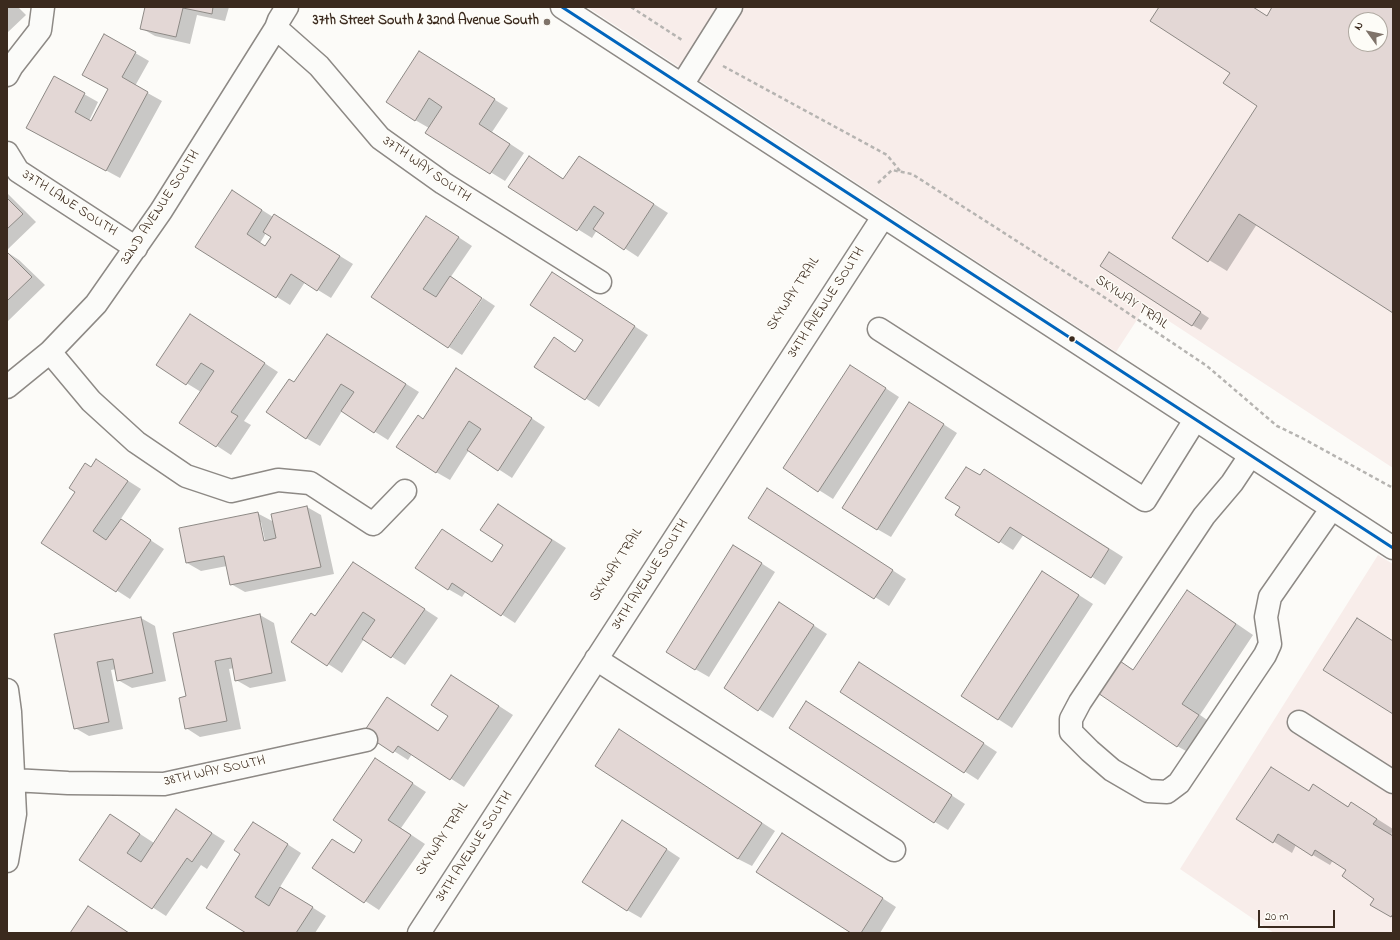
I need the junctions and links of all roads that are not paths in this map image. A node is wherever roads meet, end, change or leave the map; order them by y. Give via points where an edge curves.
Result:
1 (43, 7) edge
2 (287, 7) edge
3 (562, 7) edge
4 (731, 7) edge
5 (276, 28) junction
6 (7, 75) edge
7 (682, 85) junction
8 (7, 153) edge
9 (883, 217) junction
10 (136, 248) junction
11 (600, 282) dead end
12 (879, 329) dead end
13 (50, 352) junction
14 (7, 387) edge
15 (1196, 420) junction
16 (1250, 456) junction
17 (405, 491) dead end
18 (1332, 508) junction
19 (1393, 548) edge
20 (596, 659) junction
21 (7, 690) edge
22 (9, 711) edge
23 (1299, 722) dead end
24 (366, 740) dead end
25 (13, 780) junction
26 (1393, 782) edge
27 (894, 850) dead end
28 (7, 862) edge
29 (419, 933) edge

1 - 6 street via 40,30
2 - 5 street, 32ND AVENUE SOUTH
3 - 7 street
4 - 7 street
5 - 10 street, 32ND AVENUE SOUTH
5 - 11 street, 37TH WAY SOUTH via 319,66 380,138 442,183
7 - 9 street
8 - 10 street, 37TH LANE SOUTH via 18,171
9 - 15 street
9 - 20 street, 34TH AVENUE SOUTH
10 - 13 street, 32ND AVENUE SOUTH via 96,304
12 - 15 street via 1145,500
13 - 14 street, 32ND AVENUE SOUTH
13 - 17 street via 91,401 136,442 186,476 231,491 278,480 310,483 373,524
15 - 16 street
16 - 18 street
16 - 18 street via 1232,483 1204,516 1071,719 1071,732 1112,770 1148,791 1167,792 1179,784 1265,655 1270,644 1266,617 1270,597
18 - 19 street
20 - 27 street
20 - 29 street, 34TH AVENUE SOUTH
21 - 22 street
22 - 25 street
23 - 26 street
24 - 25 street, 38TH WAY SOUTH via 164,784
25 - 28 street via 15,814

